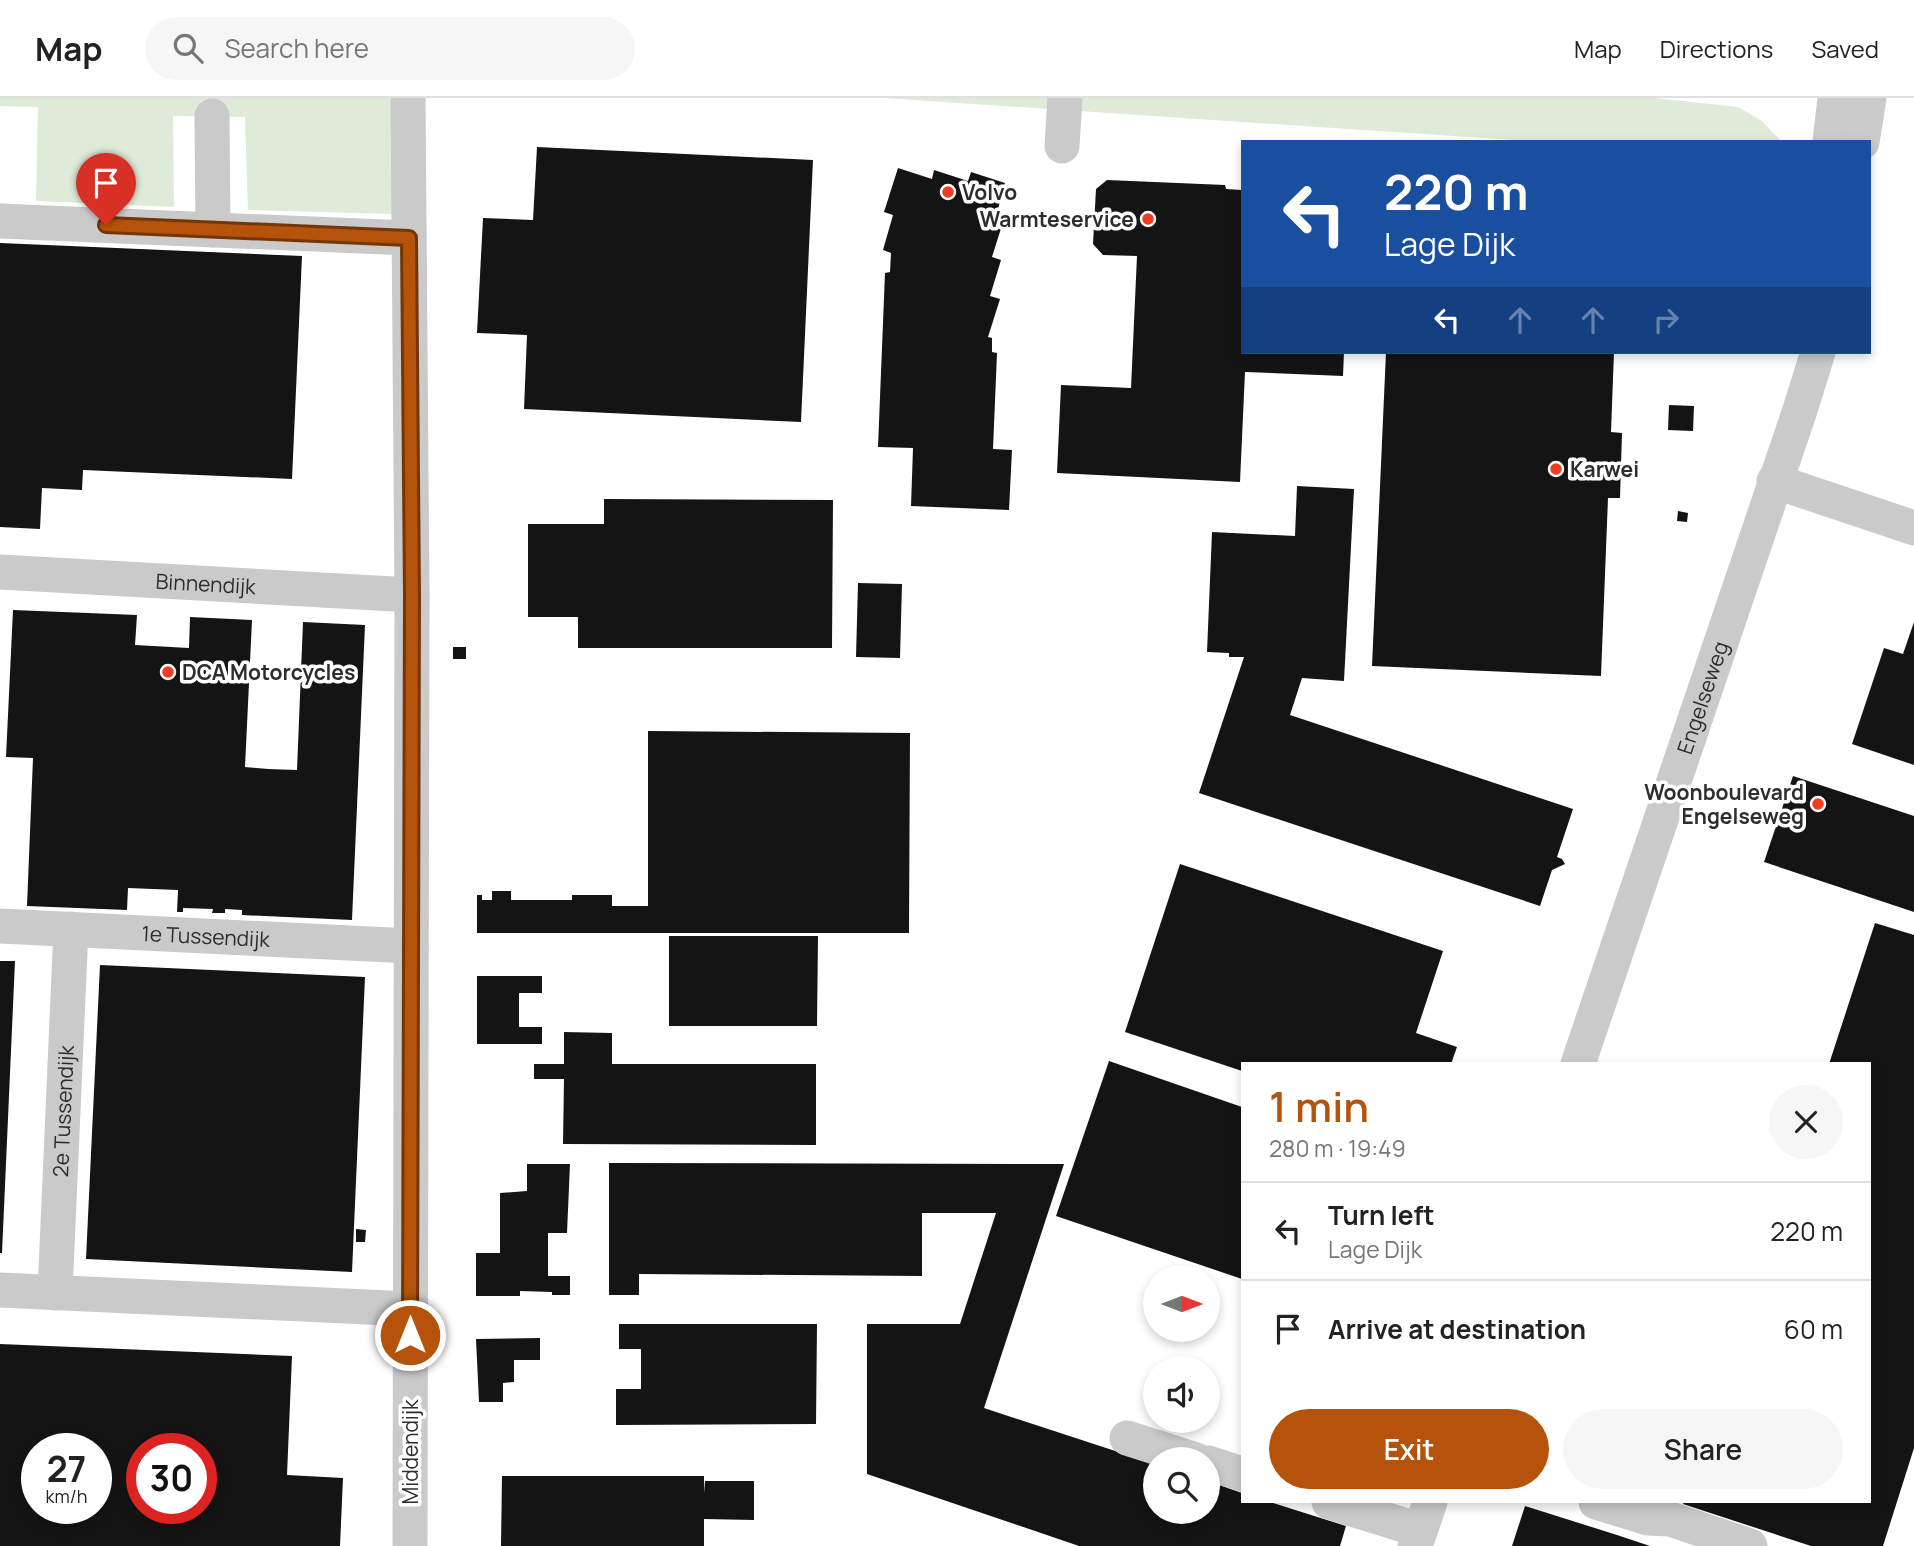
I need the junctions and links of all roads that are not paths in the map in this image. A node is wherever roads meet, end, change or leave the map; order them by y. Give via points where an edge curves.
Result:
1 (408, 98) edge
2 (1065, 98) edge
3 (1835, 98) edge
4 (1869, 98) edge
5 (212, 117) dead end
6 (1830, 140) edge
7 (1862, 140) edge
8 (1062, 146) dead end
9 (0, 221) edge
10 (213, 230) junction
11 (409, 238) junction
12 (1807, 354) edge
13 (1817, 354) edge
14 (1800, 410) junction
15 (1774, 481) junction
16 (1914, 528) edge
17 (0, 572) edge
18 (412, 595) junction
19 (0, 926) edge
20 (71, 929) junction
21 (411, 946) junction
22 (1578, 1062) edge
23 (0, 1290) edge
24 (55, 1293) junction
25 (410, 1309) junction
26 (1128, 1438) dead end
27 (1156, 1447) edge
28 (1220, 1467) edge
29 (1241, 1474) edge
30 (1333, 1503) edge
31 (1599, 1503) edge
32 (1422, 1526) edge
33 (410, 1546) edge
34 (1750, 1546) edge

1 - 11 street, Middendijk
2 - 8 street
3 - 6 street
4 - 7 street
5 - 10 street
9 - 10 street
10 - 11 street
11 - 18 street, Middendijk
12 - 14 street, Engelseweg
13 - 14 street, Engelseweg
14 - 15 street, Engelseweg
15 - 16 street
15 - 22 street, Engelseweg
17 - 18 street, Binnendijk
18 - 21 street, Middendijk
19 - 20 street, 1e Tussendijk
20 - 21 street, 1e Tussendijk
20 - 24 street, 2e Tussendijk
21 - 25 street, Middendijk
23 - 24 street
24 - 25 street
25 - 33 street, Middendijk
26 - 27 street
28 - 29 street
30 - 32 street
31 - 34 street via 1648,1518 1670,1519

